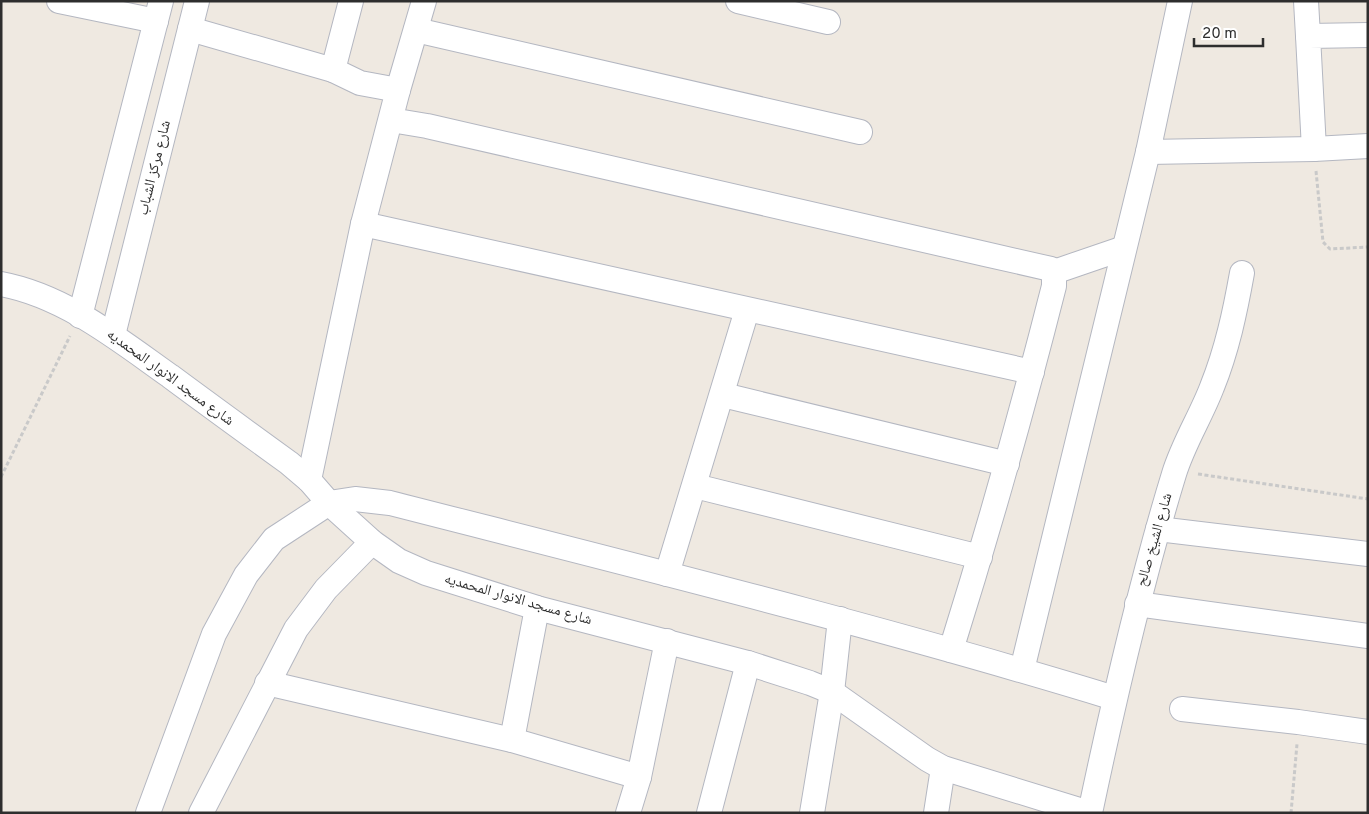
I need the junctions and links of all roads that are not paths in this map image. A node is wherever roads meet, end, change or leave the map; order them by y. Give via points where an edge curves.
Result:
1 (59, 1) edge
2 (197, 1) edge
3 (350, 1) edge
4 (424, 1) edge
5 (738, 1) edge
6 (1180, 1) edge
7 (1306, 1) edge
8 (158, 11) edge
9 (828, 22) dead end
10 (190, 29) junction
11 (416, 30) junction
12 (1368, 35) edge
13 (1308, 36) junction
14 (333, 70) junction
15 (398, 90) junction
16 (391, 120) junction
17 (860, 132) dead end
18 (1368, 146) edge
19 (1314, 149) junction
20 (1148, 152) junction
21 (364, 224) junction
22 (1124, 248) junction
23 (1054, 272) junction
24 (1242, 273) dead end
25 (2, 281) edge
26 (747, 310) junction
27 (80, 316) junction
28 (113, 335) junction
29 (1032, 372) junction
30 (723, 395) junction
31 (1007, 464) junction
32 (309, 480) junction
33 (695, 486) junction
34 (329, 502) junction
35 (1158, 529) junction
36 (372, 542) junction
37 (1368, 554) edge
38 (980, 557) junction
39 (667, 574) junction
40 (1137, 604) junction
41 (537, 608) junction
42 (840, 619) junction
43 (1368, 636) edge
44 (667, 641) junction
45 (951, 650) junction
46 (748, 662) junction
47 (1022, 670) junction
48 (267, 683) junction
49 (832, 692) junction
50 (1114, 698) junction
51 (1182, 709) dead end
52 (1368, 732) edge
53 (512, 740) junction
54 (943, 768) junction
55 (639, 777) junction
56 (148, 813) edge
57 (201, 813) edge
58 (628, 813) edge
59 (710, 813) edge
60 (812, 813) edge
61 (936, 813) edge
62 (1090, 813) edge

1 - 8 street
2 - 10 street, شارع مركز الشباب
3 - 14 street
4 - 11 street
5 - 9 street
6 - 20 street
7 - 13 street
8 - 27 street
10 - 14 street
10 - 28 street, شارع مركز الشباب
11 - 15 street
11 - 17 street
12 - 13 street
13 - 19 street
14 - 15 street via 360,82
15 - 16 street
16 - 21 street
16 - 23 street
18 - 19 street
19 - 20 street
20 - 22 street
21 - 26 street
21 - 32 street
22 - 23 street
22 - 47 street
23 - 29 street via 1054,286
24 - 35 street, شارع الشيخ صالح via 1219,370 1175,471
25 - 27 street, شارع مسجد الانوار المحمديه via 44,297
26 - 29 street
26 - 30 street
27 - 28 street, شارع مسجد الانوار المحمديه
28 - 32 street, شارع مسجد الانوار المحمديه
29 - 31 street
30 - 31 street
30 - 33 street
31 - 38 street
32 - 34 street, شارع مسجد الانوار المحمديه
33 - 38 street
33 - 39 street
34 - 36 street, شارع مسجد الانوار المحمديه
34 - 39 street via 355,499 390,503
34 - 56 street via 274,539 246,575 214,634
35 - 37 street
35 - 40 street, شارع الشيخ صالح
36 - 41 street, شارع مسجد الانوار المحمديه via 399,562 426,573
36 - 48 street via 321,596 296,629
38 - 45 street
39 - 42 street
40 - 43 street
40 - 50 street, شارع الشيخ صالح
41 - 44 street, شارع مسجد الانوار المحمديه
41 - 53 street
42 - 45 street
42 - 49 street
44 - 46 street, شارع مسجد الانوار المحمديه
44 - 55 street
45 - 47 street
46 - 49 street, شارع مسجد الانوار المحمديه
46 - 59 street
47 - 50 street
48 - 53 street
48 - 57 street
49 - 54 street, شارع مسجد الانوار المحمديه
49 - 60 street
50 - 62 street, شارع الشيخ صالح
51 - 52 street
53 - 55 street
54 - 61 street
54 - 62 street, شارع مسجد الانوار المحمديه
55 - 58 street

